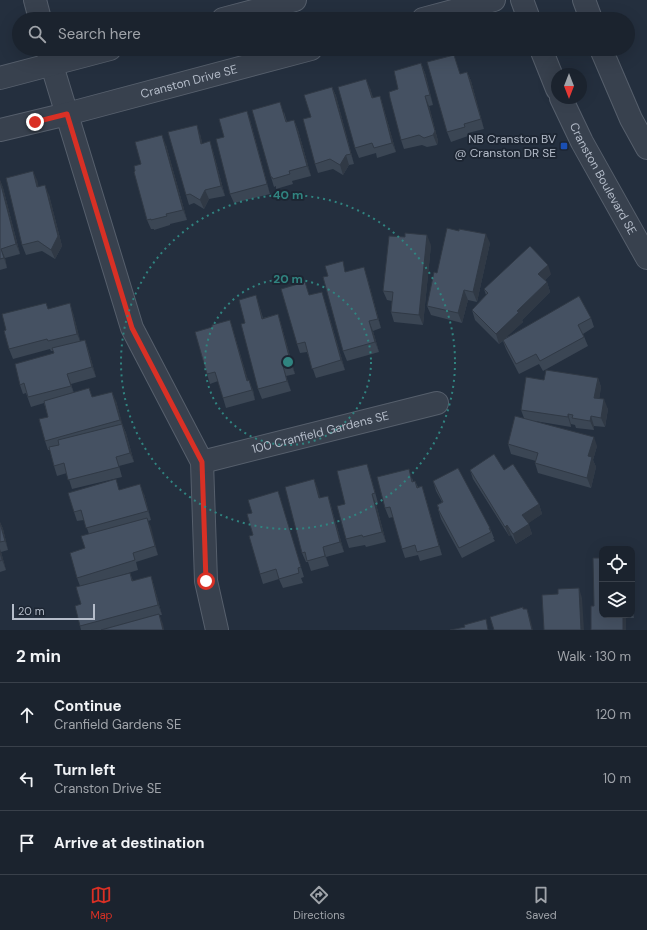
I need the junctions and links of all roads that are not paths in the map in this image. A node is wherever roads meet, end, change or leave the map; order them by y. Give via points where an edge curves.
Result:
1 (35, 0) edge
2 (294, 0) edge
3 (494, 0) edge
4 (522, 0) edge
5 (584, 0) edge
6 (38, 12) edge
7 (249, 12) edge
8 (449, 12) edge
9 (526, 12) edge
10 (588, 12) edge
11 (285, 56) edge
12 (544, 56) edge
13 (604, 56) edge
14 (49, 57) edge
15 (551, 73) edge
16 (0, 78) edge
17 (565, 104) edge
18 (67, 114) junction
19 (0, 130) edge
20 (647, 148) edge
21 (647, 258) edge
22 (437, 403) dead end
23 (202, 462) junction
24 (217, 630) edge

1 - 6 street
2 - 7 street
3 - 8 street
4 - 9 street
5 - 10 street
11 - 18 street, Cranston Drive SE
12 - 15 street
13 - 20 street via 631,119
14 - 16 street
14 - 18 street
17 - 21 street, Cranston Boulevard SE via 582,142
18 - 19 street, Cranston Drive SE
18 - 23 street via 132,328
22 - 23 street, 100 Cranfield Gardens SE
23 - 24 street via 206,581

